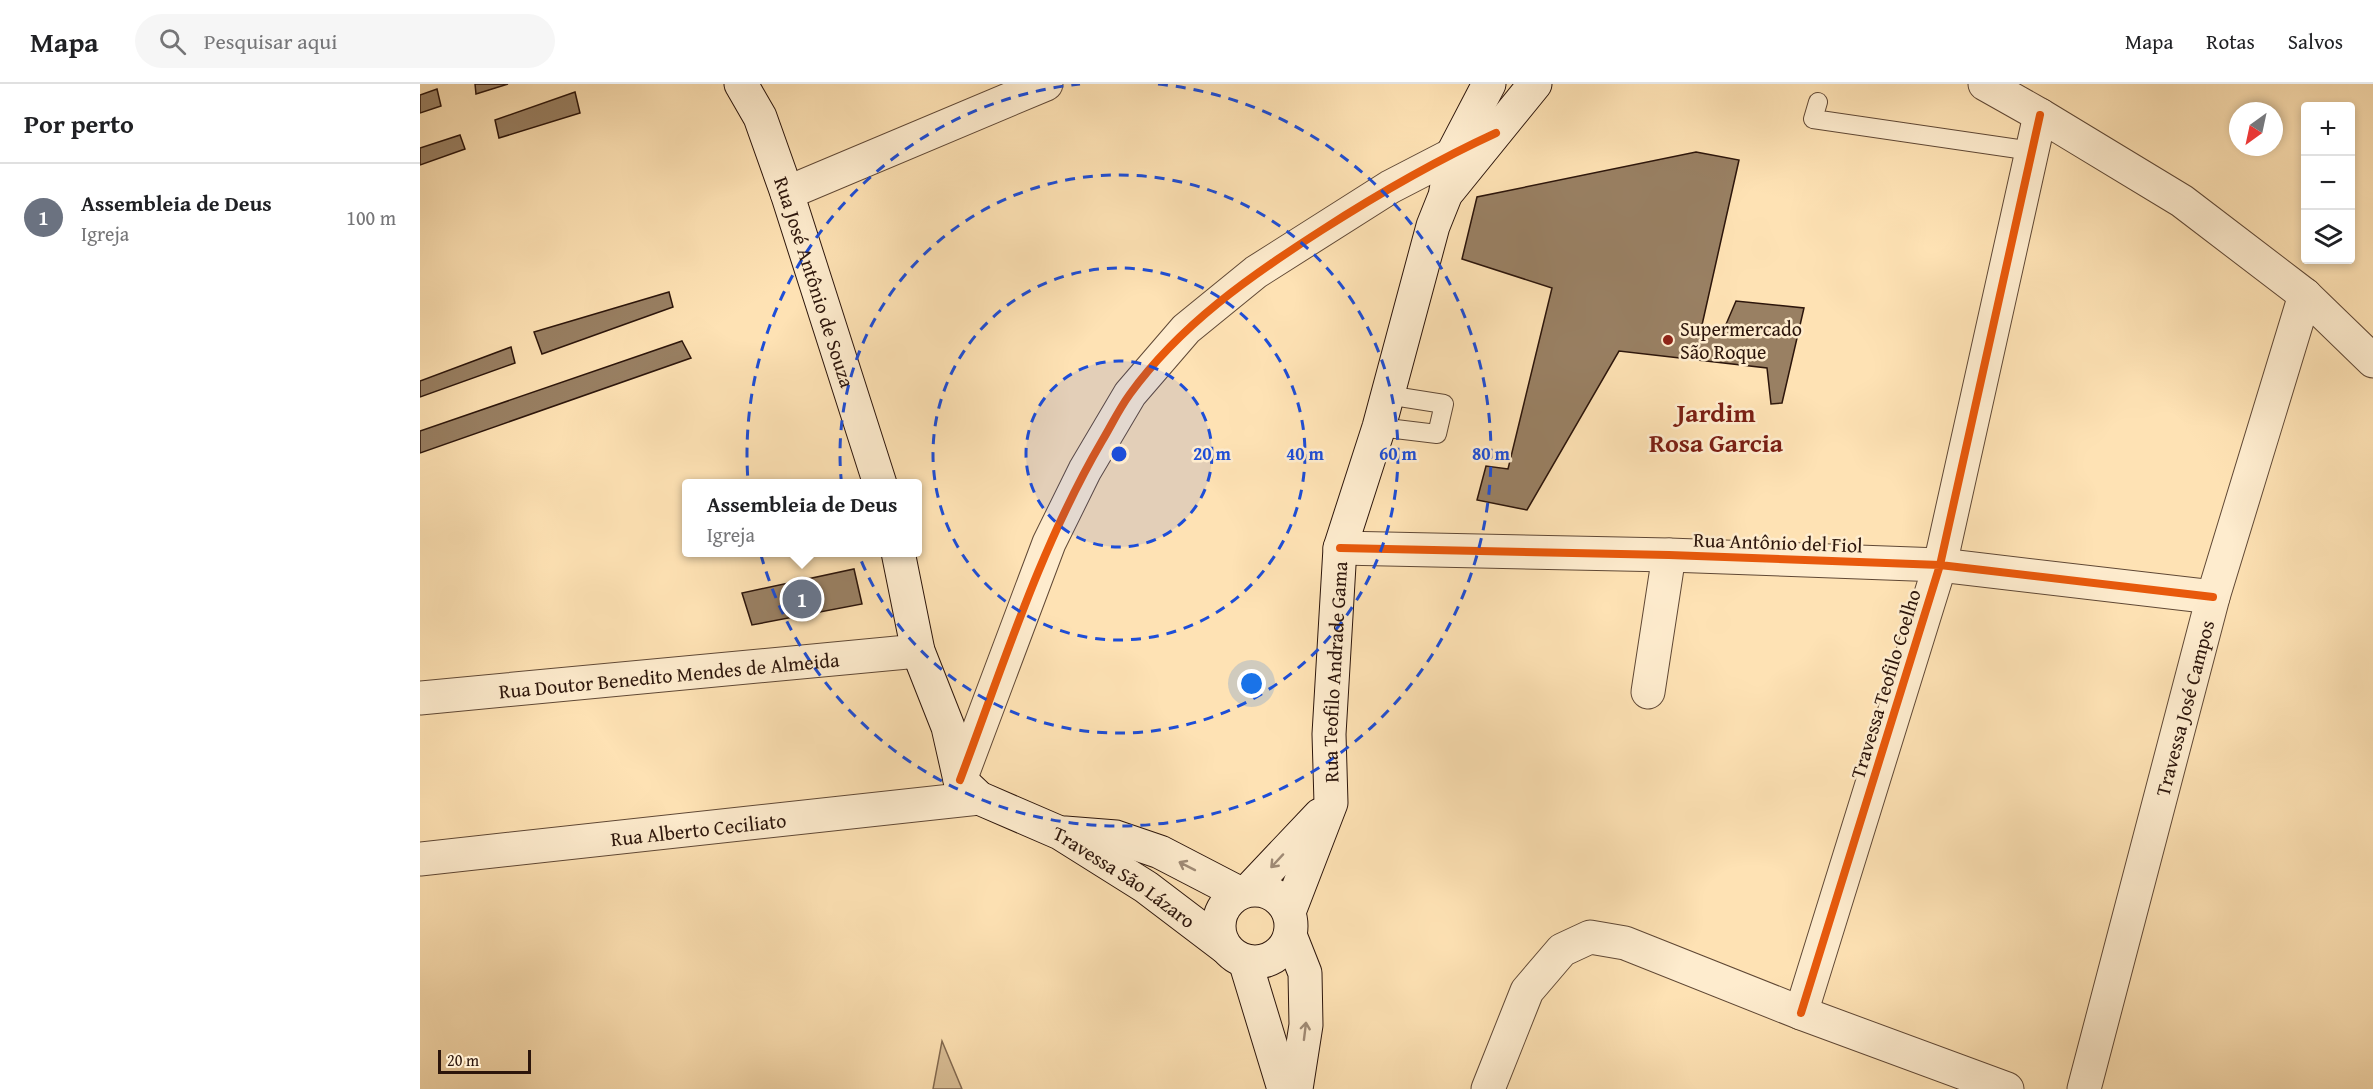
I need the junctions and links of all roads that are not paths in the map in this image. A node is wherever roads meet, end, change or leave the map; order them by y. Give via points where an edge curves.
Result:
1 (741, 84) edge
2 (1046, 84) edge
3 (1489, 84) edge
4 (1534, 84) edge
5 (1985, 84) edge
6 (1818, 102) dead end
7 (2040, 115) junction
8 (1496, 133) junction
9 (2032, 151) junction
10 (1453, 153) junction
11 (787, 194) junction
12 (1444, 196) junction
13 (2305, 295) junction
14 (2373, 361) edge
15 (1387, 394) junction
16 (1379, 427) junction
17 (879, 479) edge
18 (1340, 548) junction
19 (1669, 555) junction
20 (899, 557) edge
21 (1940, 565) junction
22 (2213, 597) junction
23 (918, 651) junction
24 (1648, 692) dead end
25 (420, 698) edge
26 (969, 789) junction
27 (1331, 803) junction
28 (1060, 833) junction
29 (420, 858) edge
30 (1245, 891) junction
31 (1289, 924) junction
32 (1235, 954) junction
33 (1801, 1013) junction
34 (1284, 1089) edge
35 (1296, 1089) edge
36 (1488, 1089) edge
37 (2007, 1089) edge
38 (2084, 1089) edge

1 - 11 street, Rua José Antônio de Souza via 760,117
2 - 11 street
3 - 10 street, Rua Teofilo Andrade Gama
4 - 8 street, Rua Teofilo Andrade Gama
5 - 7 street
6 - 9 lane via 1813,119
7 - 9 street, Travessa Teofilo Coelho
7 - 13 street via 2182,201
8 - 10 street
8 - 12 street, Rua Teofilo Andrade Gama
9 - 21 street, Travessa Teofilo Coelho
10 - 12 street, Rua Teofilo Andrade Gama
10 - 26 street via 1390,187 1256,272 1186,329 1130,394 1085,470 1049,543
11 - 17 street, Rua José Antônio de Souza
12 - 15 street, Rua Teofilo Andrade Gama
13 - 14 street
13 - 22 street, Travessa José Campos
15 - 16 street, Rua Teofilo Andrade Gama
15 - 16 lane via 1444,404 1437,434
16 - 18 street, Rua Teofilo Andrade Gama
18 - 19 street, Rua Antônio del Fiol
18 - 27 street, Rua Teofilo Andrade Gama via 1329,734
19 - 21 street, Rua Antônio del Fiol
19 - 24 street
20 - 23 street
21 - 22 street, Rua Antônio del Fiol
21 - 33 street, Travessa Teofilo Coelho
22 - 38 street, Travessa José Campos
23 - 25 street, Rua Doutor Benedito Mendes de Almeida
23 - 26 street
26 - 28 street
26 - 29 street, Rua Alberto Ceciliato
27 -> 30 street, Rua Teofilo Andrade Gama
27 - 31 street, Rua Teofilo Andrade Gama
30 -> 28 street, Travessa São Lázaro via 1161,852 1116,837
28 - 32 street, Travessa São Lázaro via 1146,888
30 - 31 street via 1273,894 1283,902
30 - 32 street, Rua Teofilo Andrade Gama via 1225,906 1219,923 1220,935
31 - 32 street, Rua Teofilo Andrade Gama via 1286,945 1278,954 1256,962
35 -> 31 street via 1306,1025 1305,973
32 - 34 street, Rua Teofilo Andrade Gama
33 - 36 street via 1625,943 1590,938 1562,950 1527,991
33 - 37 street

